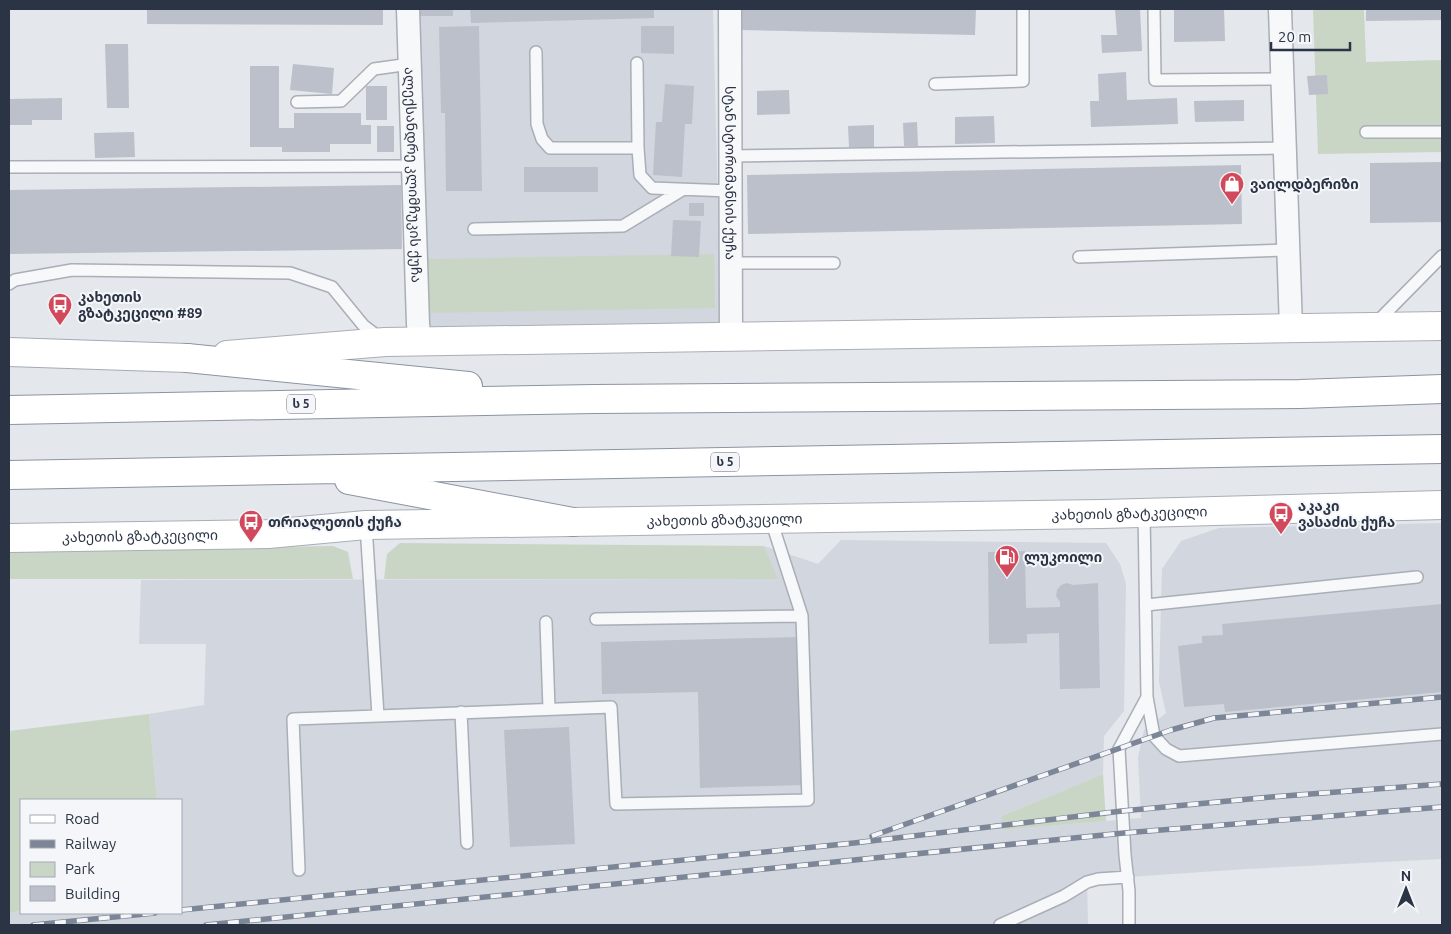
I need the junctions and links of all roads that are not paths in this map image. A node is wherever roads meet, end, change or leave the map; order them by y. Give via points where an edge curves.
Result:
1 (408, 9) edge
2 (730, 9) edge
3 (1023, 9) edge
4 (1154, 9) edge
5 (1280, 9) edge
6 (536, 52) dead end
7 (638, 63) dead end
8 (410, 64) junction
9 (1282, 79) junction
10 (935, 84) dead end
11 (297, 102) dead end
12 (1366, 132) dead end
13 (1442, 132) edge
14 (638, 148) junction
15 (1285, 148) junction
16 (730, 156) junction
17 (413, 166) junction
18 (9, 167) edge
19 (682, 190) junction
20 (730, 191) junction
21 (474, 229) dead end
22 (1288, 250) junction
23 (1442, 256) edge
24 (1079, 257) dead end
25 (731, 263) junction
26 (834, 263) dead end
27 (9, 284) edge
28 (1442, 326) edge
29 (1372, 327) junction
30 (1291, 328) junction
31 (731, 337) junction
32 (385, 342) junction
33 (420, 342) junction
34 (9, 352) edge
35 (187, 358) junction
36 (1442, 389) edge
37 (594, 399) junction
38 (9, 410) edge
39 (1442, 449) edge
40 (291, 470) junction
41 (9, 475) edge
42 (1442, 505) edge
43 (1144, 512) junction
44 (771, 520) junction
45 (573, 522) junction
46 (366, 525) junction
47 (9, 538) edge
48 (1417, 577) dead end
49 (1146, 605) junction
50 (802, 616) junction
51 (596, 619) dead end
52 (546, 622) dead end
53 (1147, 697) junction
54 (549, 709) junction
55 (461, 712) junction
56 (378, 716) junction
57 (1442, 734) edge
58 (467, 843) dead end
59 (299, 870) dead end
60 (1128, 878) junction
61 (1000, 925) edge
62 (1129, 925) edge

1 - 8 street, ალექსანდრე კლიმჩუკის ქუჩა
2 - 16 street, სტან სტორიმანსის ქუჩა
3 - 10 lane via 1023,81
4 - 9 lane via 1155,80
5 - 9 street
6 - 14 lane via 537,124 542,139 550,148
7 - 14 lane
8 - 11 lane via 374,69 342,101
8 - 17 street, ალექსანდრე კლიმჩუკის ქუჩა
9 - 15 street
12 - 13 lane
14 - 19 lane via 640,176 652,188
15 - 16 lane
15 - 22 street
16 - 20 street, სტან სტორიმანსის ქუჩა
17 - 18 lane
17 - 33 street, ალექსანდრე კლიმჩუკის ქუჩა
19 - 20 lane
19 - 21 lane via 623,226
20 - 25 street, სტან სტორიმანსის ქუჩა
22 - 24 lane
22 - 30 street
23 - 29 lane
25 - 26 lane
25 - 31 street, სტან სტორიმანსის ქუჩა
27 - 32 lane via 14,280 72,270 290,273 332,287 363,325
28 - 29 main road
29 - 30 main road
30 - 31 main road
31 - 33 main road
32 - 33 main road
32 - 35 main road
34 - 35 main road
35 - 37 main road
36 - 37 main road, ს 5 via 1290,394
37 - 38 main road, ს 5
39 - 40 main road, ს 5
40 - 41 main road, ს 5
40 - 45 main road
42 - 43 main road, კახეთის გზატკეცილი
43 - 44 main road, კახეთის გზატკეცილი
43 - 49 lane
44 - 45 main road, კახეთის გზატკეცილი
44 - 50 lane
45 - 46 main road, კახეთის გზატკეცილი
46 - 47 main road, კახეთის გზატკეცილი via 268,534
46 - 56 lane
48 - 49 lane
49 - 53 lane
50 - 51 lane
50 - 54 lane via 808,800 616,804 611,707
52 - 54 lane
53 - 57 lane via 1154,736 1178,756
53 - 60 lane via 1120,749
54 - 55 lane
55 - 56 lane
55 - 58 lane
56 - 59 lane via 293,719
60 - 61 lane via 1088,882
60 - 62 lane

